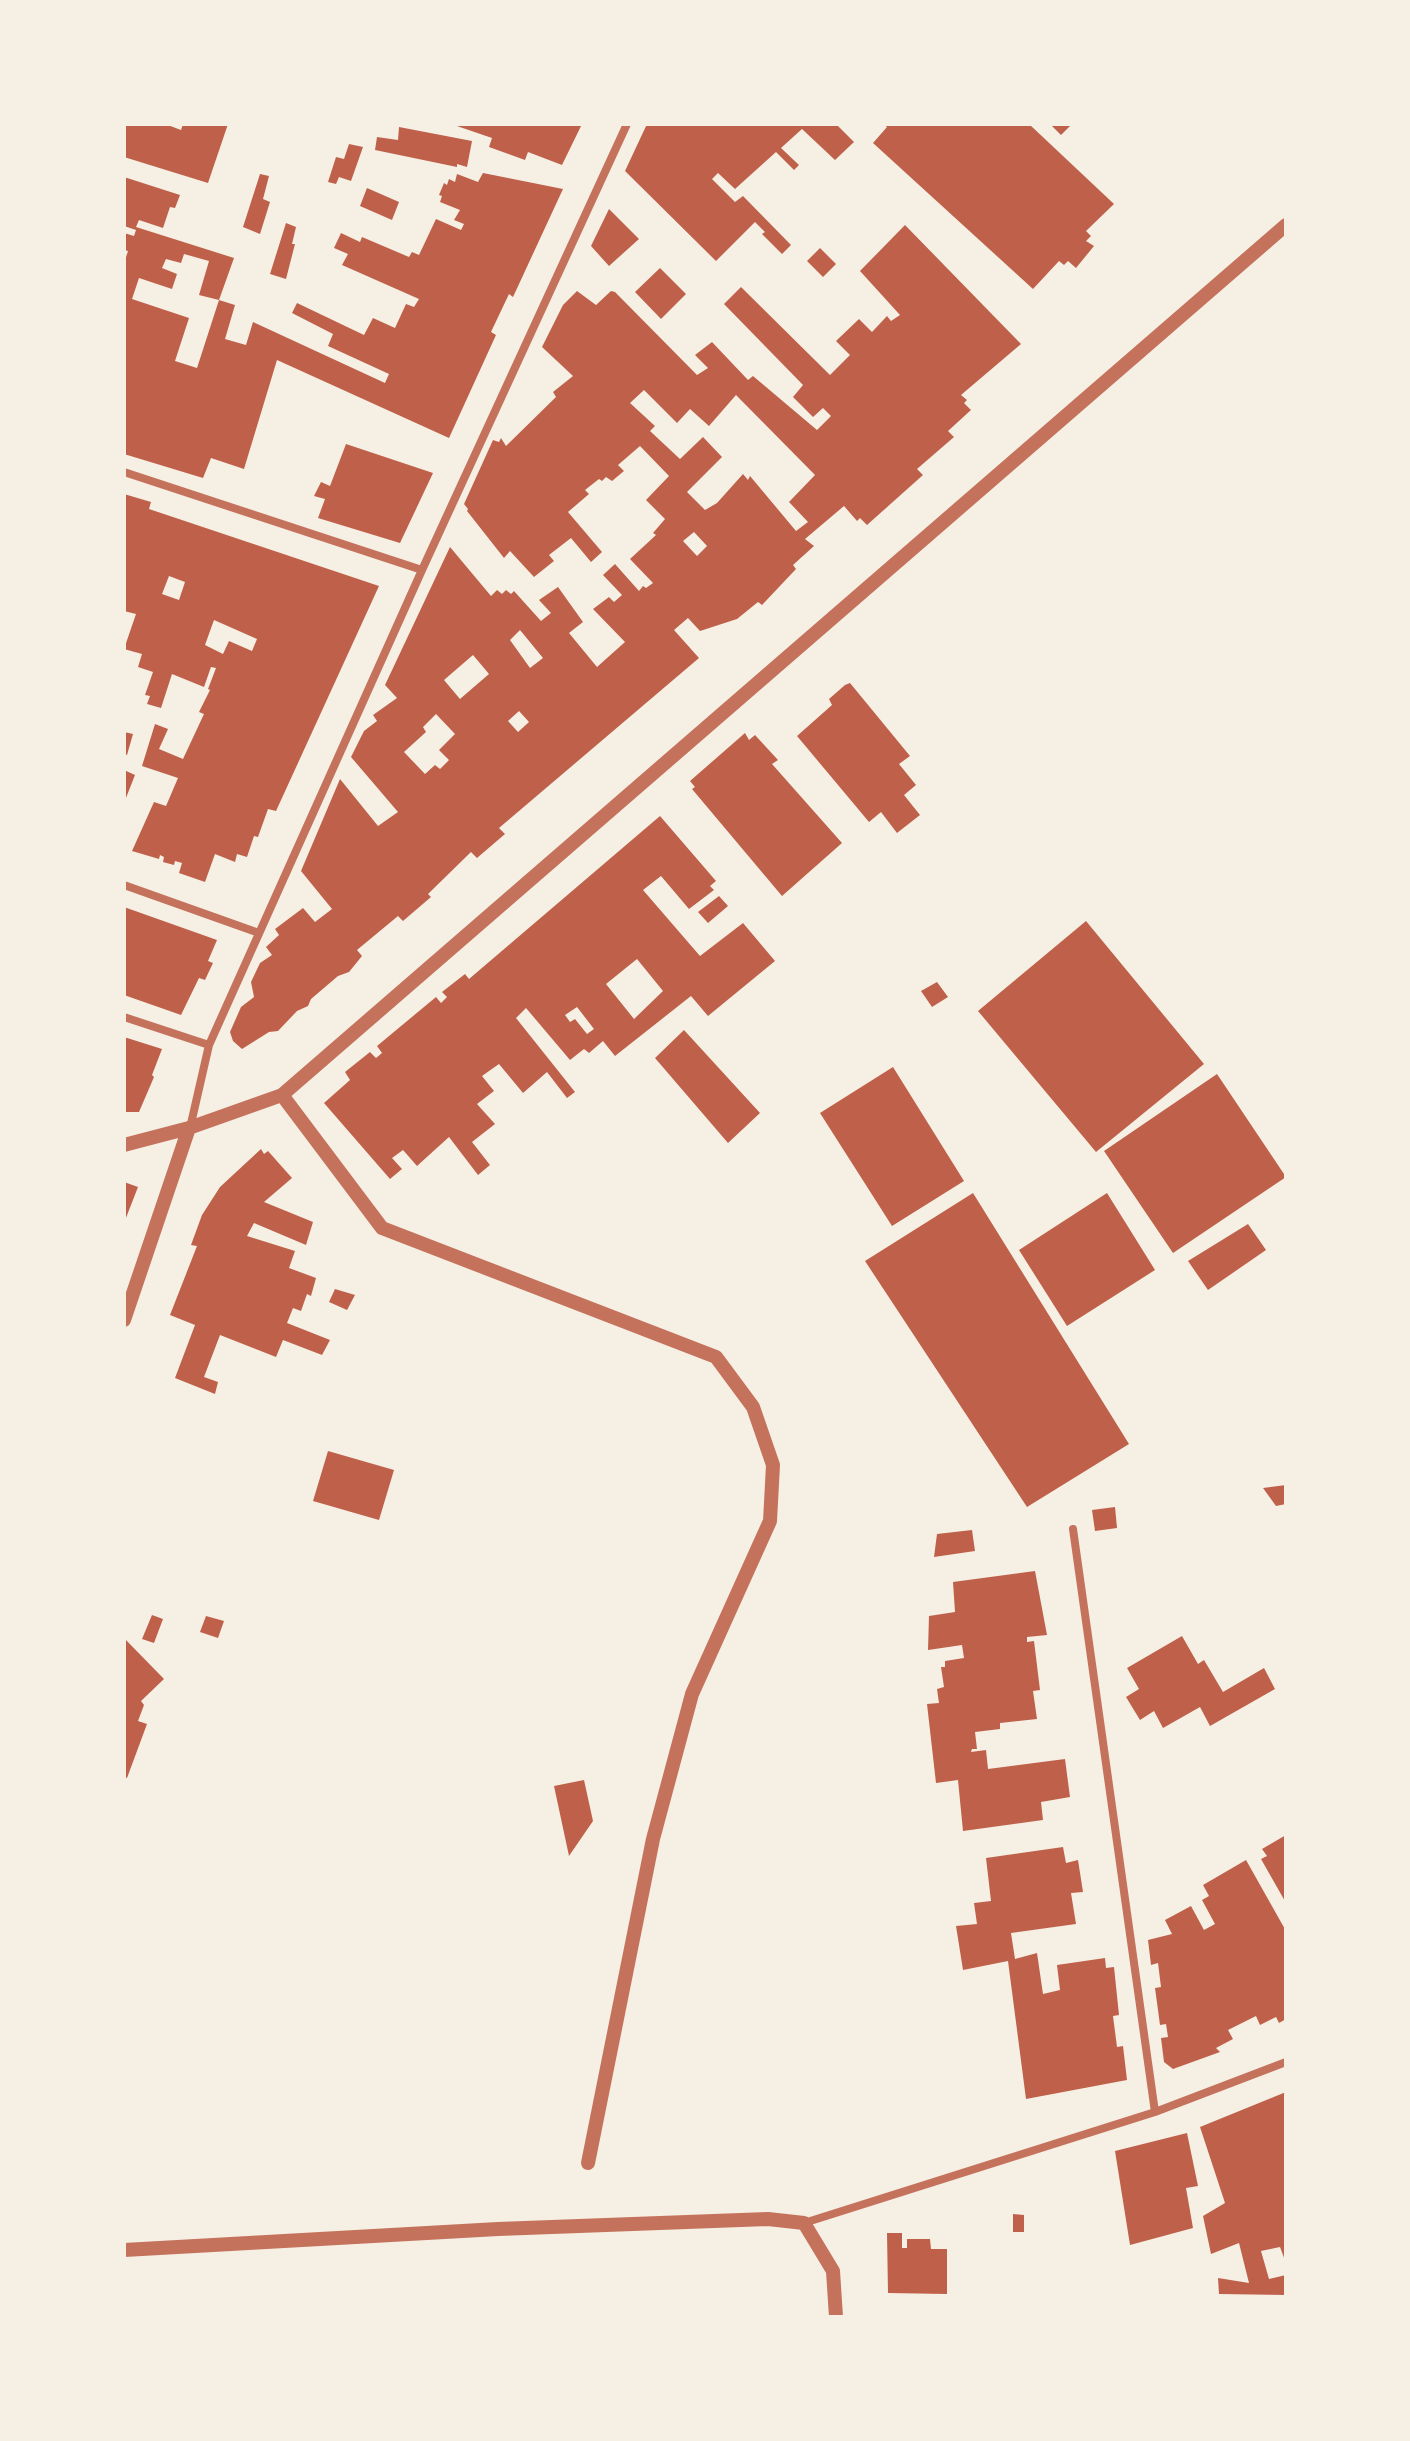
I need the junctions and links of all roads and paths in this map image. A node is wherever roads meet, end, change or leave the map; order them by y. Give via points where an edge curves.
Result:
1 (627, 124) edge
2 (1286, 225) edge
3 (124, 472) edge
4 (422, 570) junction
5 (124, 885) edge
6 (259, 933) junction
7 (124, 1017) edge
8 (209, 1045) junction
9 (282, 1095) junction
10 (189, 1128) junction
11 (124, 1145) edge
12 (124, 1320) edge
13 (1073, 1529) dead end
14 (1286, 2062) edge
15 (1155, 2112) junction
16 (588, 2163) dead end
17 (804, 2223) junction
18 (124, 2250) edge
19 (836, 2317) edge

1 - 4 street
2 - 9 street
3 - 4 street
4 - 6 street
5 - 6 street
6 - 8 street
7 - 8 street
8 - 10 street
9 - 10 street
9 - 16 street via 382,1228 716,1357 753,1407 773,1465 770,1521 692,1694 653,1839
10 - 11 street
10 - 12 street
13 - 15 street
14 - 15 street
15 - 17 street
17 - 18 street via 768,2219 498,2229
17 - 19 street via 833,2271

